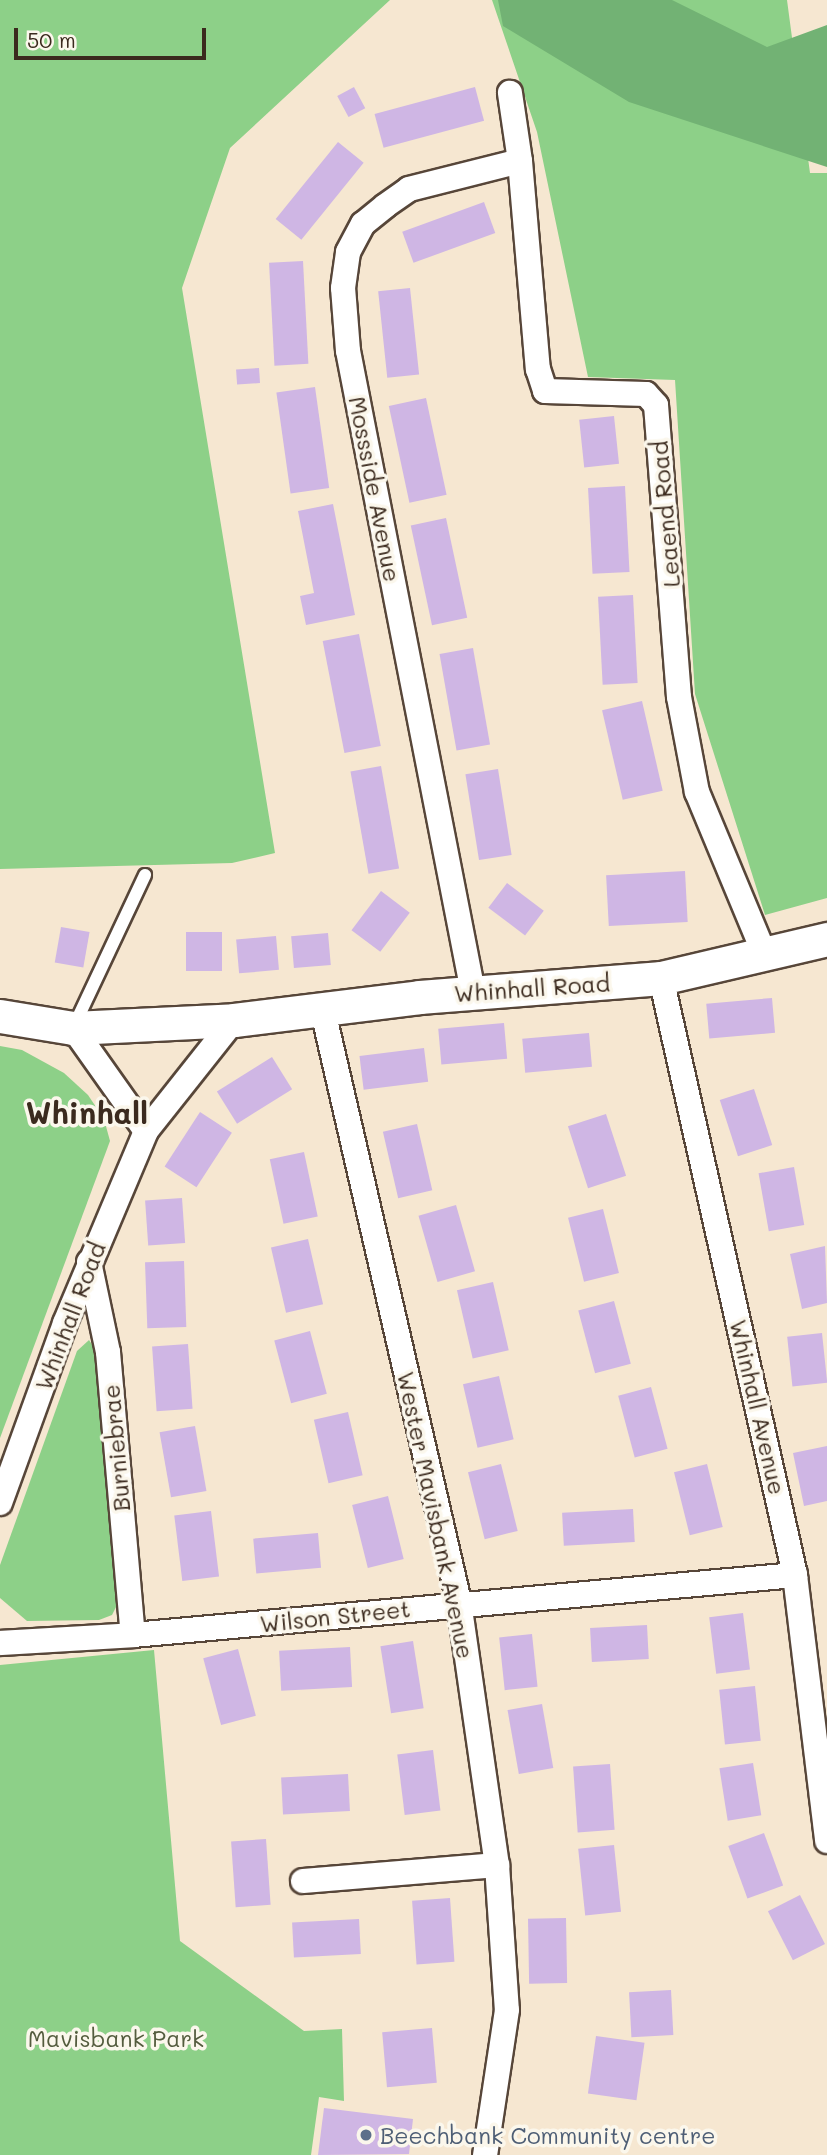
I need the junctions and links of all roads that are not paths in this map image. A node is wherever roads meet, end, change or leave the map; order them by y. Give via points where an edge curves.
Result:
1 (510, 93) dead end
2 (520, 161) junction
3 (145, 874) dead end
4 (827, 939) edge
5 (765, 955) junction
6 (661, 978) junction
7 (473, 992) junction
8 (322, 1007) junction
9 (0, 1016) edge
10 (234, 1020) junction
11 (73, 1028) junction
12 (146, 1131) junction
13 (89, 1262) junction
14 (0, 1503) edge
15 (795, 1575) junction
16 (459, 1602) junction
17 (133, 1635) junction
18 (0, 1643) edge
19 (827, 1841) edge
20 (497, 1865) junction
21 (303, 1881) dead end
22 (485, 2155) edge

1 - 2 street
2 - 5 street, Leaend Road via 538,369 545,391 646,394 656,405 679,697 697,792
2 - 7 street, Mossside Avenue via 408,189 363,224 348,252 343,288 348,351
3 - 11 lane
4 - 5 street, Whinhall Road
5 - 6 street, Whinhall Road
6 - 7 street, Whinhall Road
6 - 15 street, Whinhall Avenue
7 - 8 street, Whinhall Road
8 - 10 street, Whinhall Road
8 - 16 street, Wester Mavisbank Avenue
9 - 11 street, Whinhall Road
10 - 11 street, Whinhall Road
10 - 12 street, Whinhall Road
11 - 12 street
12 - 13 street, Whinhall Road
13 - 14 street, Whinhall Road
13 - 17 street, Burniebrae via 108,1352
15 - 16 street, Wilson Street
15 - 19 street, Whinhall Avenue
16 - 17 street, Wilson Street
16 - 20 street, Wester Mavisbank Avenue
17 - 18 street, Wilson Street
20 - 21 street
20 - 22 street, Wester Mavisbank Avenue via 507,2010

